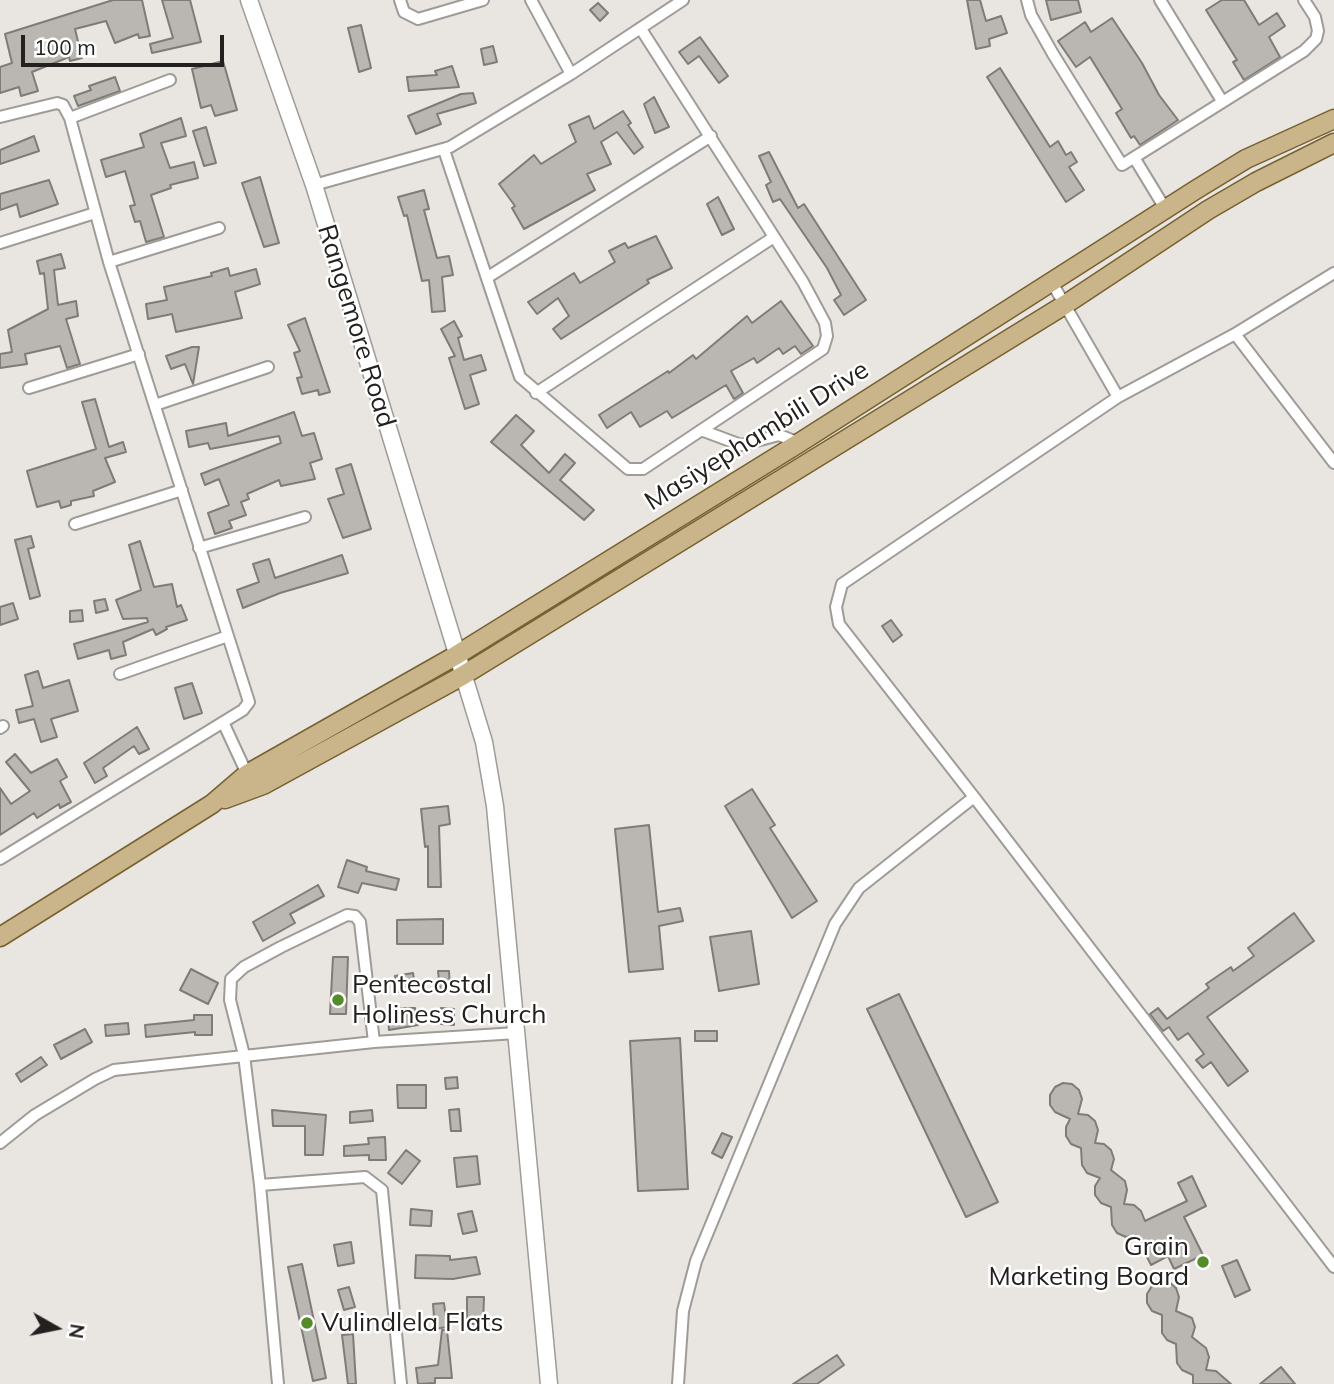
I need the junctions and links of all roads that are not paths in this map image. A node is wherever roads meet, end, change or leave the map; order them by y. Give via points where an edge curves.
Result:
1 (249, 0) edge
2 (400, 0) edge
3 (483, 0) edge
4 (531, 0) edge
5 (683, 0) edge
6 (1027, 0) edge
7 (1160, 0) edge
8 (1304, 0) edge
9 (641, 29) junction
10 (571, 75) junction
11 (170, 80) dead end
12 (1222, 101) junction
13 (0, 117) edge
14 (70, 118) junction
15 (1334, 119) edge
16 (711, 136) junction
17 (1334, 143) edge
18 (444, 150) junction
19 (1135, 159) junction
20 (314, 185) junction
21 (1166, 210) junction
22 (95, 213) junction
23 (219, 228) dead end
24 (774, 237) junction
25 (0, 243) edge
26 (109, 262) junction
27 (1334, 273) edge
28 (488, 277) junction
29 (1052, 281) junction
30 (1066, 304) junction
31 (1235, 334) junction
32 (139, 354) junction
33 (268, 367) dead end
34 (29, 388) dead end
35 (536, 393) junction
36 (1118, 397) junction
37 (155, 405) junction
38 (701, 430) junction
39 (799, 443) junction
40 (1334, 463) edge
41 (182, 490) junction
42 (305, 517) dead end
43 (75, 524) dead end
44 (199, 548) junction
45 (228, 636) junction
46 (455, 656) junction
47 (120, 674) dead end
48 (462, 676) junction
49 (223, 722) junction
50 (247, 774) junction
51 (974, 797) junction
52 (212, 804) junction
53 (1, 856) edge
54 (0, 937) edge
55 (517, 1033) junction
56 (374, 1042) junction
57 (244, 1055) junction
58 (0, 1143) edge
59 (260, 1185) junction
60 (1334, 1267) edge
61 (278, 1384) edge
62 (401, 1384) edge
63 (549, 1384) edge
64 (678, 1384) edge

1 - 20 street, Rangemore Road
2 - 3 street via 404,12 418,19
4 - 10 street
5 - 9 street
6 - 19 street via 1047,45 1119,164
7 - 12 street
8 - 12 street via 1315,18 1316,39
9 - 10 street
9 - 16 street
10 - 18 street
11 - 14 street
12 - 19 street
13 - 14 street via 57,103
14 - 22 street
15 - 21 main road, Masiyephambili Drive via 1246,159
16 - 24 street
16 - 28 street
17 - 30 main road, Masiyephambili Drive via 1208,210
18 - 20 street
18 - 28 street
19 - 21 street
20 - 46 street, Rangemore Road
21 - 29 main road, Masiyephambili Drive
22 - 25 street
22 - 26 street
23 - 26 street
24 - 35 street
24 - 38 street via 825,323 825,345
26 - 32 street
27 - 31 street
28 - 35 street via 517,370
29 - 30 street
29 - 39 main road, Masiyephambili Drive
30 - 36 street
30 - 48 main road, Masiyephambili Drive
31 - 36 street
31 - 40 street
32 - 34 street
32 - 37 street
33 - 37 street
35 - 38 street via 631,471 643,469
36 - 51 street via 842,584 837,594 839,624
37 - 41 street
38 - 39 street via 741,445 779,435
39 - 46 main road, Masiyephambili Drive
41 - 43 street
41 - 44 street
42 - 44 street
44 - 45 street
45 - 47 street
45 - 49 street via 249,702
46 - 48 street, Rangemore Road
46 - 50 main road, Masiyephambili Drive
48 - 52 main road, Masiyephambili Drive via 263,785
48 - 55 street, Rangemore Road via 490,773
49 - 50 street
49 - 53 street
50 - 52 main road, Masiyephambili Drive
51 - 60 street
51 - 64 street via 859,888 835,924 696,1261 683,1311
52 - 54 main road, Masiyephambili Drive
55 - 56 street
55 - 63 street, Rangemore Road
56 - 57 street
56 - 57 street via 360,922 347,915 244,967 231,979 234,1026
57 - 58 street via 114,1070 36,1115
57 - 59 street
59 - 61 street
59 - 62 street via 365,1177 382,1190

